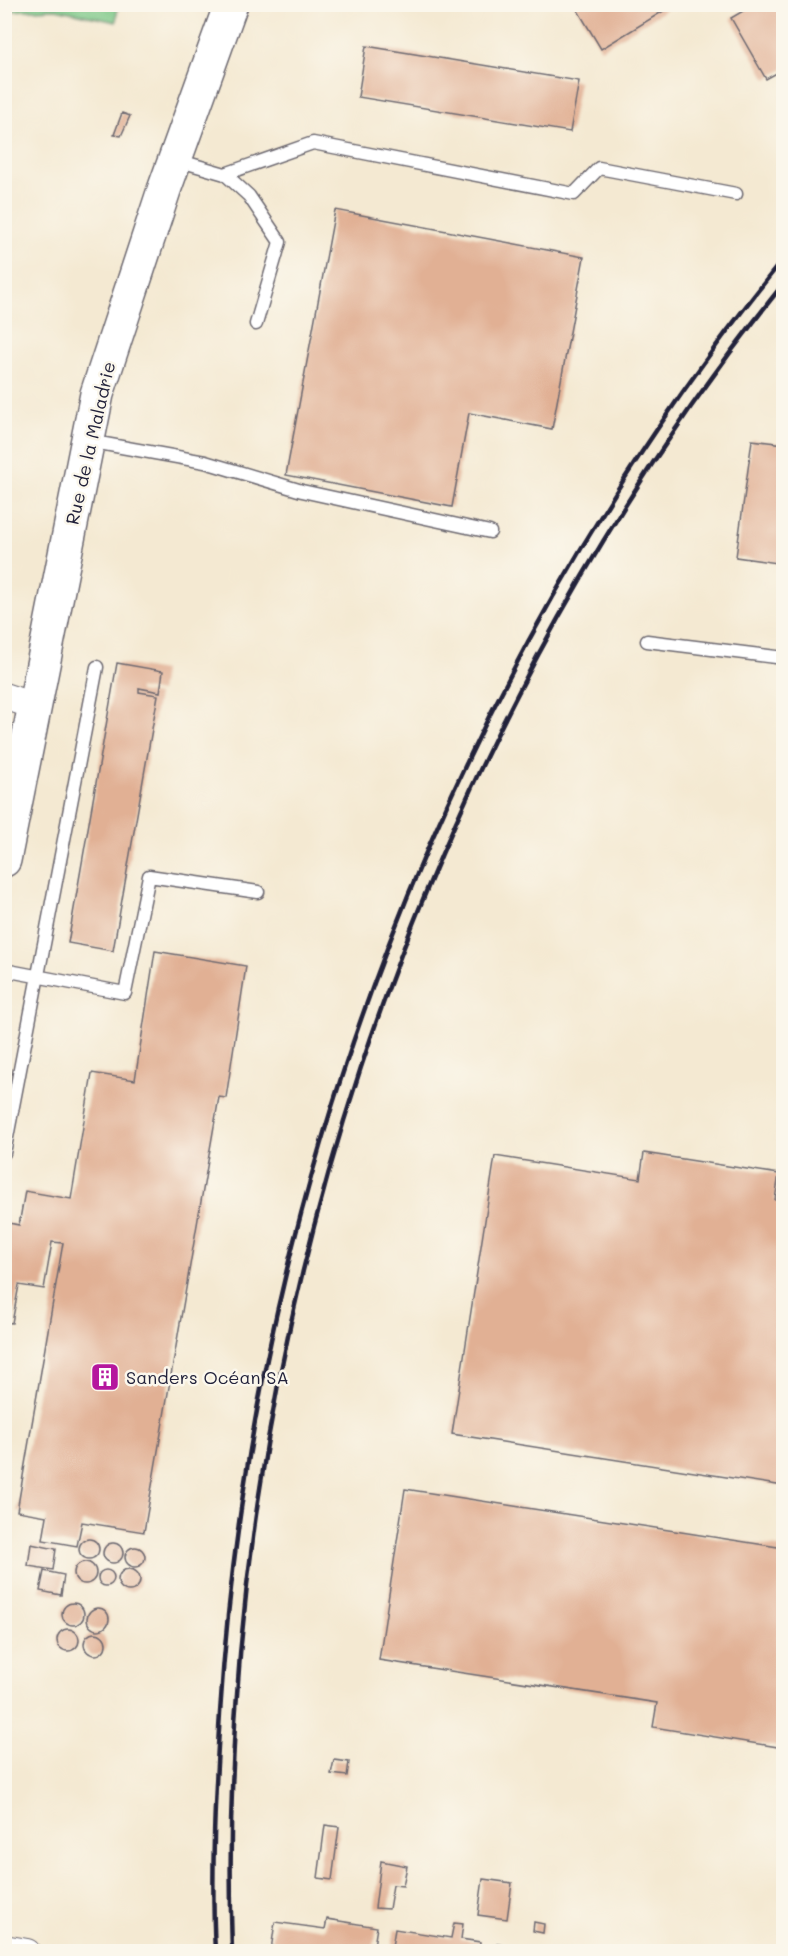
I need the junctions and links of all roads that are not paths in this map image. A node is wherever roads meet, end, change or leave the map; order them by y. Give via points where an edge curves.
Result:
1 (231, 4) edge
2 (175, 159) junction
3 (225, 174) junction
4 (736, 194) dead end
5 (256, 324) dead end
6 (88, 441) junction
7 (490, 532) dead end
8 (647, 641) dead end
9 (783, 658) edge
10 (97, 667) dead end
11 (19, 701) edge
12 (4, 860) edge
13 (258, 892) dead end
14 (4, 970) edge
15 (38, 977) junction
16 (4, 1153) edge
17 (4, 1948) edge
18 (27, 1952) edge

1 - 2 street, Rue de la Maladrie
2 - 3 lane
2 - 6 street, Rue de la Maladrie via 97,394
3 - 4 lane via 313,143 574,194 599,168
3 - 5 lane via 249,196 280,242
6 - 7 lane via 205,462 302,491
6 - 11 street, Rue de la Maladrie
8 - 9 lane
10 - 15 lane
11 - 12 street, Rue de la Maladrie
13 - 15 lane via 149,876 125,993
14 - 15 lane
15 - 16 lane
17 - 18 street

